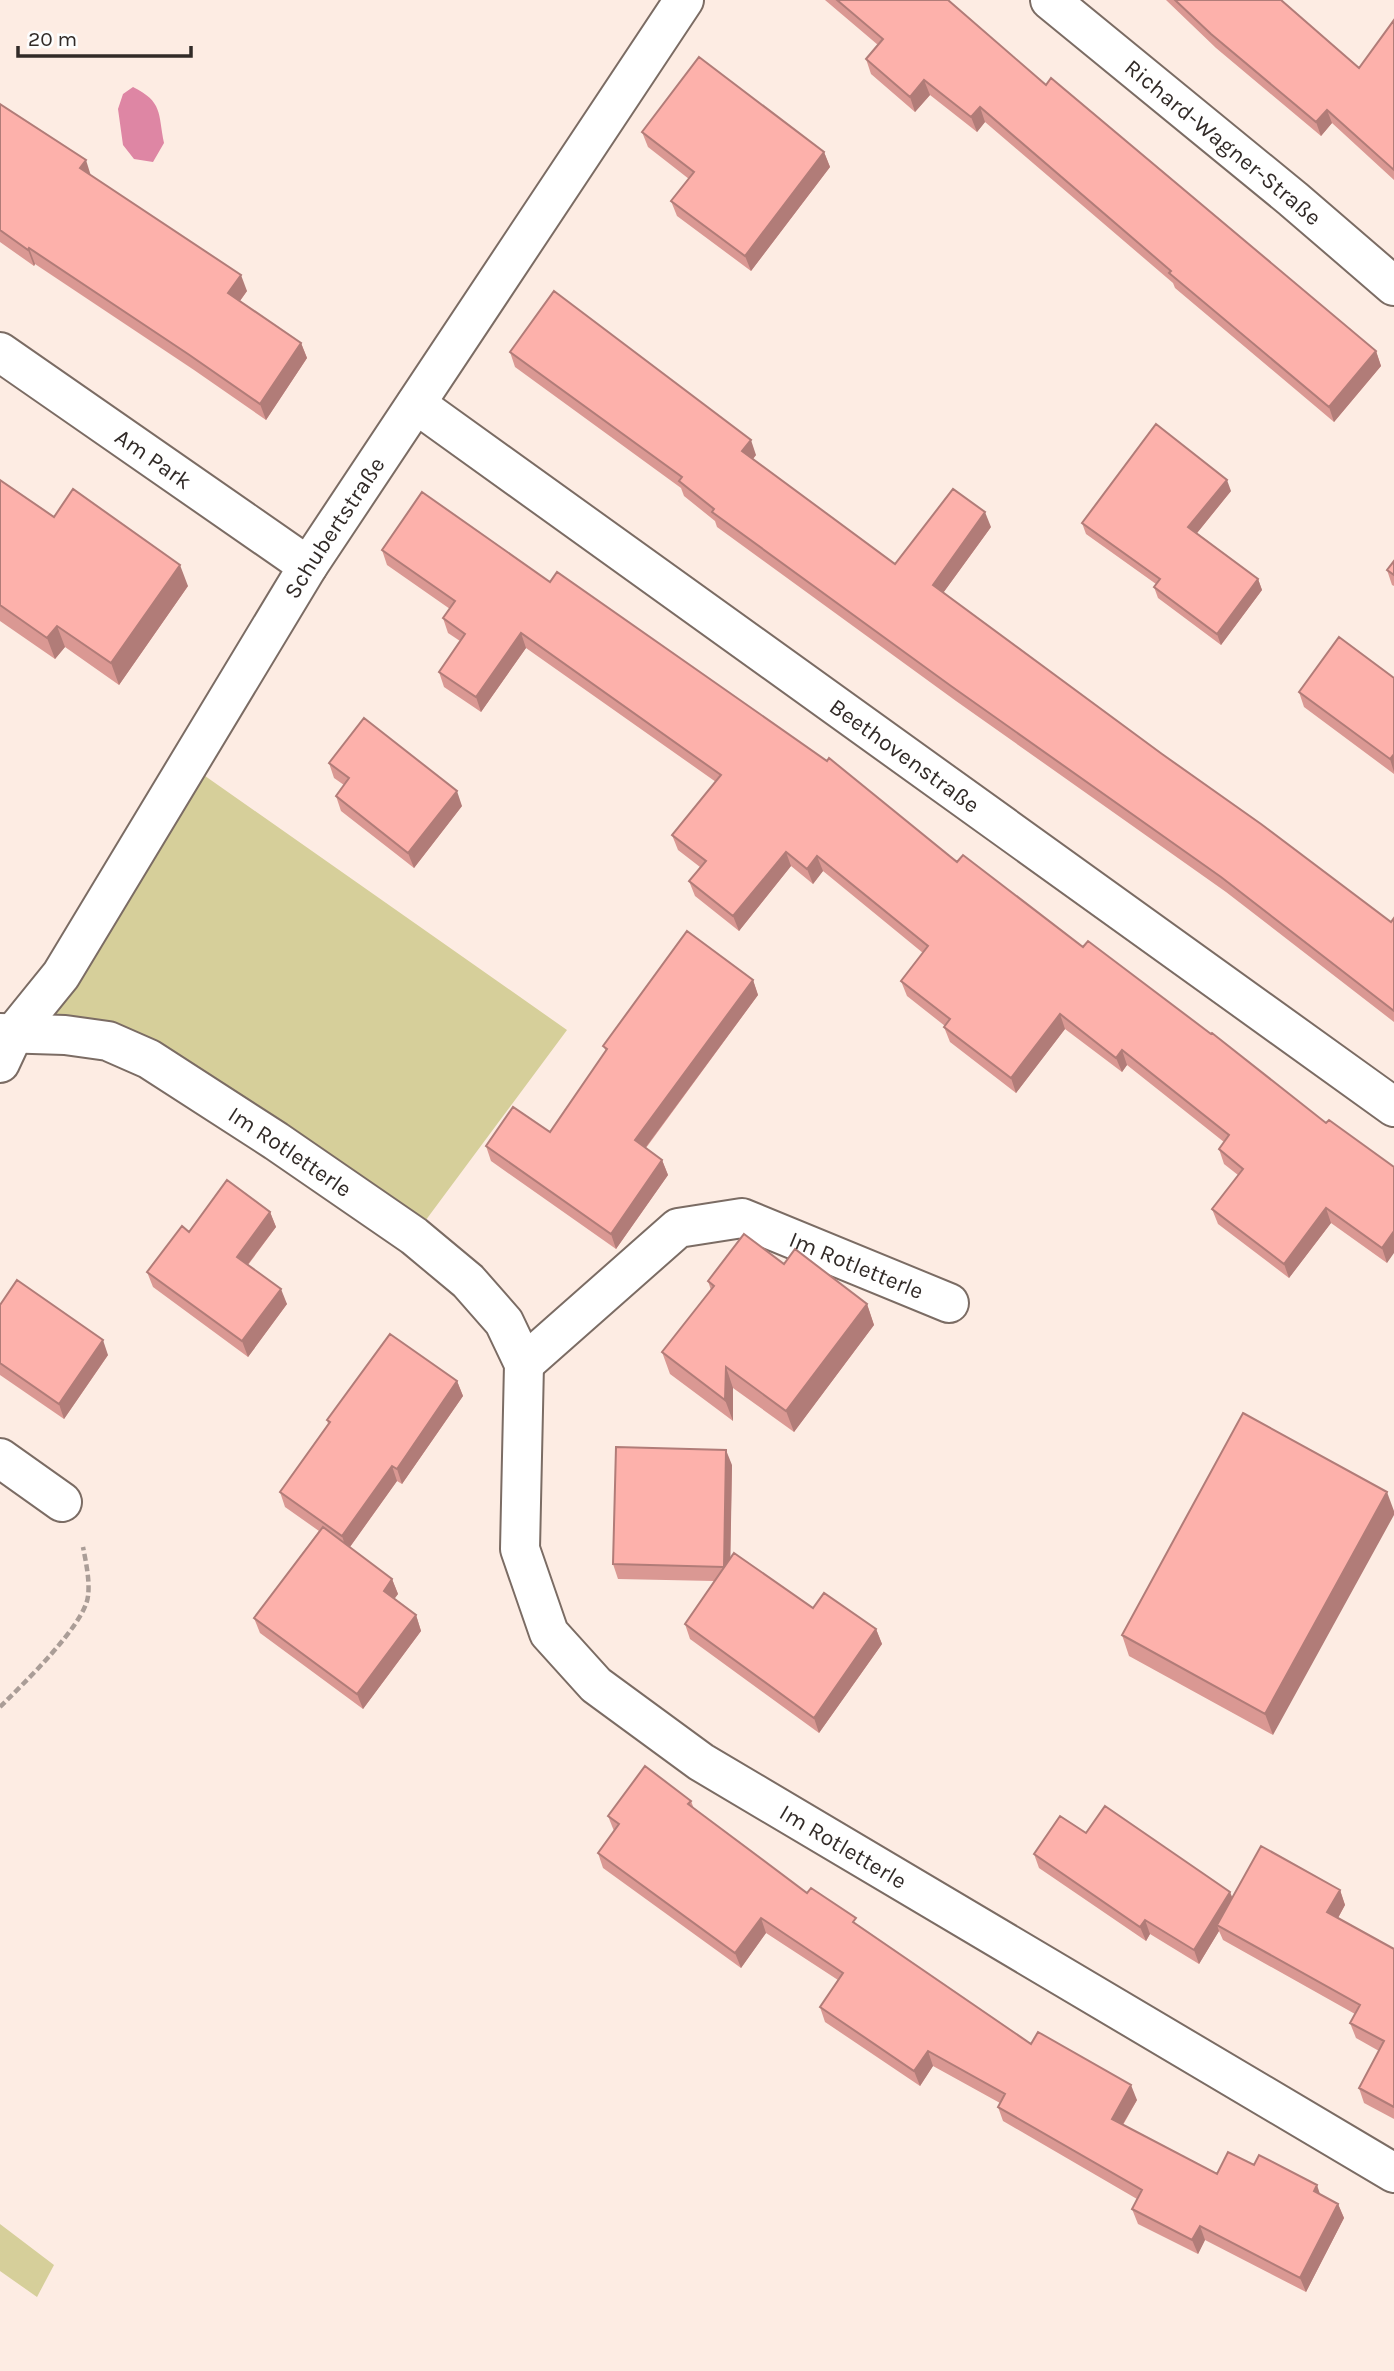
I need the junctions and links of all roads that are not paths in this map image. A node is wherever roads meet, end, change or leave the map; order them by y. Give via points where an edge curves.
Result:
1 (684, 0) edge
2 (1051, 0) edge
3 (1394, 286) edge
4 (0, 352) edge
5 (416, 404) junction
6 (308, 566) junction
7 (5, 1043) edge
8 (1394, 1107) edge
9 (949, 1303) dead end
10 (524, 1364) junction
11 (0, 1458) edge
12 (62, 1502) road end
13 (1394, 2173) edge

1 - 5 street, Schubertstraße
2 - 3 street, Richard-Wagner-Straße
4 - 6 street, Am Park
5 - 6 street, Schubertstraße
5 - 8 street, Beethovenstraße
6 - 7 street, Schubertstraße via 61,975
7 - 10 street, Im Rotletterle via 65,1035 108,1041 149,1059 414,1236 468,1281 504,1322
9 - 10 street, Im Rotletterle via 742,1218 678,1228
10 - 13 street, Im Rotletterle via 520,1549 549,1633 596,1685 701,1762
11 - 12 street

